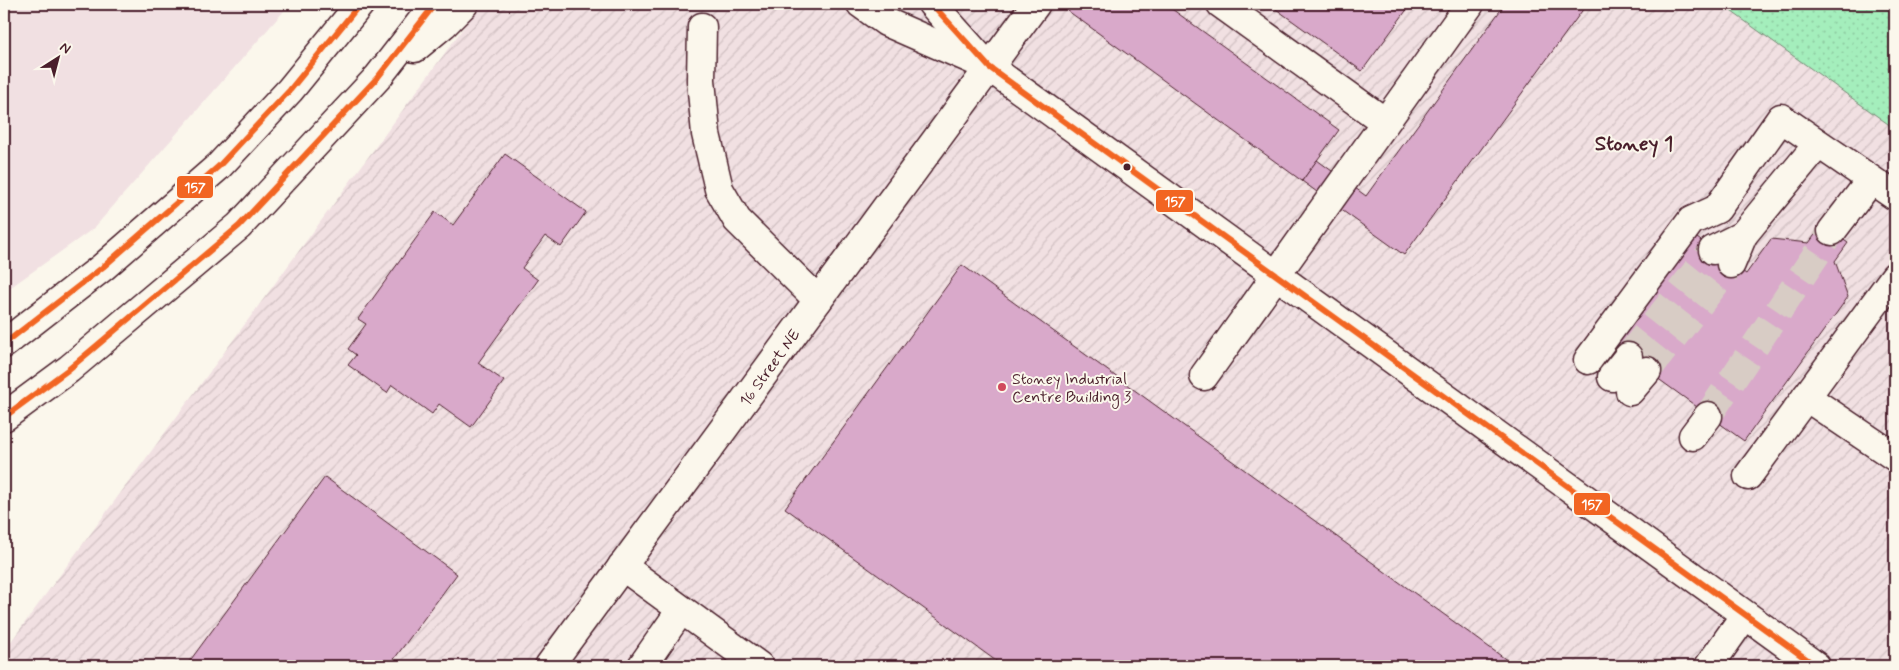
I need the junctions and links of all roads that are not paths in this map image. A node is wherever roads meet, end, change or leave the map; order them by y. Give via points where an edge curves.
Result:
1 (360, 4) edge
2 (435, 4) edge
3 (464, 4) edge
4 (861, 4) edge
5 (932, 4) edge
6 (1036, 4) edge
7 (1221, 4) edge
8 (1470, 4) edge
9 (702, 27) dead end
10 (989, 67) junction
11 (378, 77) junction
12 (1386, 122) junction
13 (1818, 144) junction
14 (1871, 180) junction
15 (1895, 196) edge
16 (1832, 232) tunnel mouth
17 (1722, 257) tunnel mouth
18 (1276, 275) junction
19 (1890, 293) edge
20 (818, 300) junction
21 (4, 344) edge
22 (1588, 360) dead end
23 (1204, 376) dead end
24 (1806, 397) junction
25 (4, 417) edge
26 (1895, 456) edge
27 (1748, 476) dead end
28 (622, 566) junction
29 (681, 610) junction
30 (1745, 615) junction
31 (549, 666) edge
32 (642, 666) edge
33 (759, 666) edge
34 (1709, 666) edge
35 (1816, 666) edge

1 - 21 street via 290,90 219,166 103,267
2 - 11 street
3 - 11 street
4 - 10 street via 886,22
5 - 10 street
6 - 10 street, 16 Street NE
7 - 12 street
8 - 12 street
9 - 20 street via 701,80 706,134 719,189 737,220
10 - 18 street
10 - 20 street, 16 Street NE
11 - 25 street via 239,226 69,369
12 - 18 street
13 - 14 street
13 - 17 street
13 - 22 street via 1781,118 1718,209 1691,221
14 - 15 street
14 - 16 street
18 - 23 street
18 - 30 street
19 - 24 street
20 - 28 street, 16 Street NE
24 - 26 street
24 - 27 street
28 - 29 street
28 - 31 street, 16 Street NE
29 - 32 street
29 - 33 street
30 - 34 street
30 - 35 street

